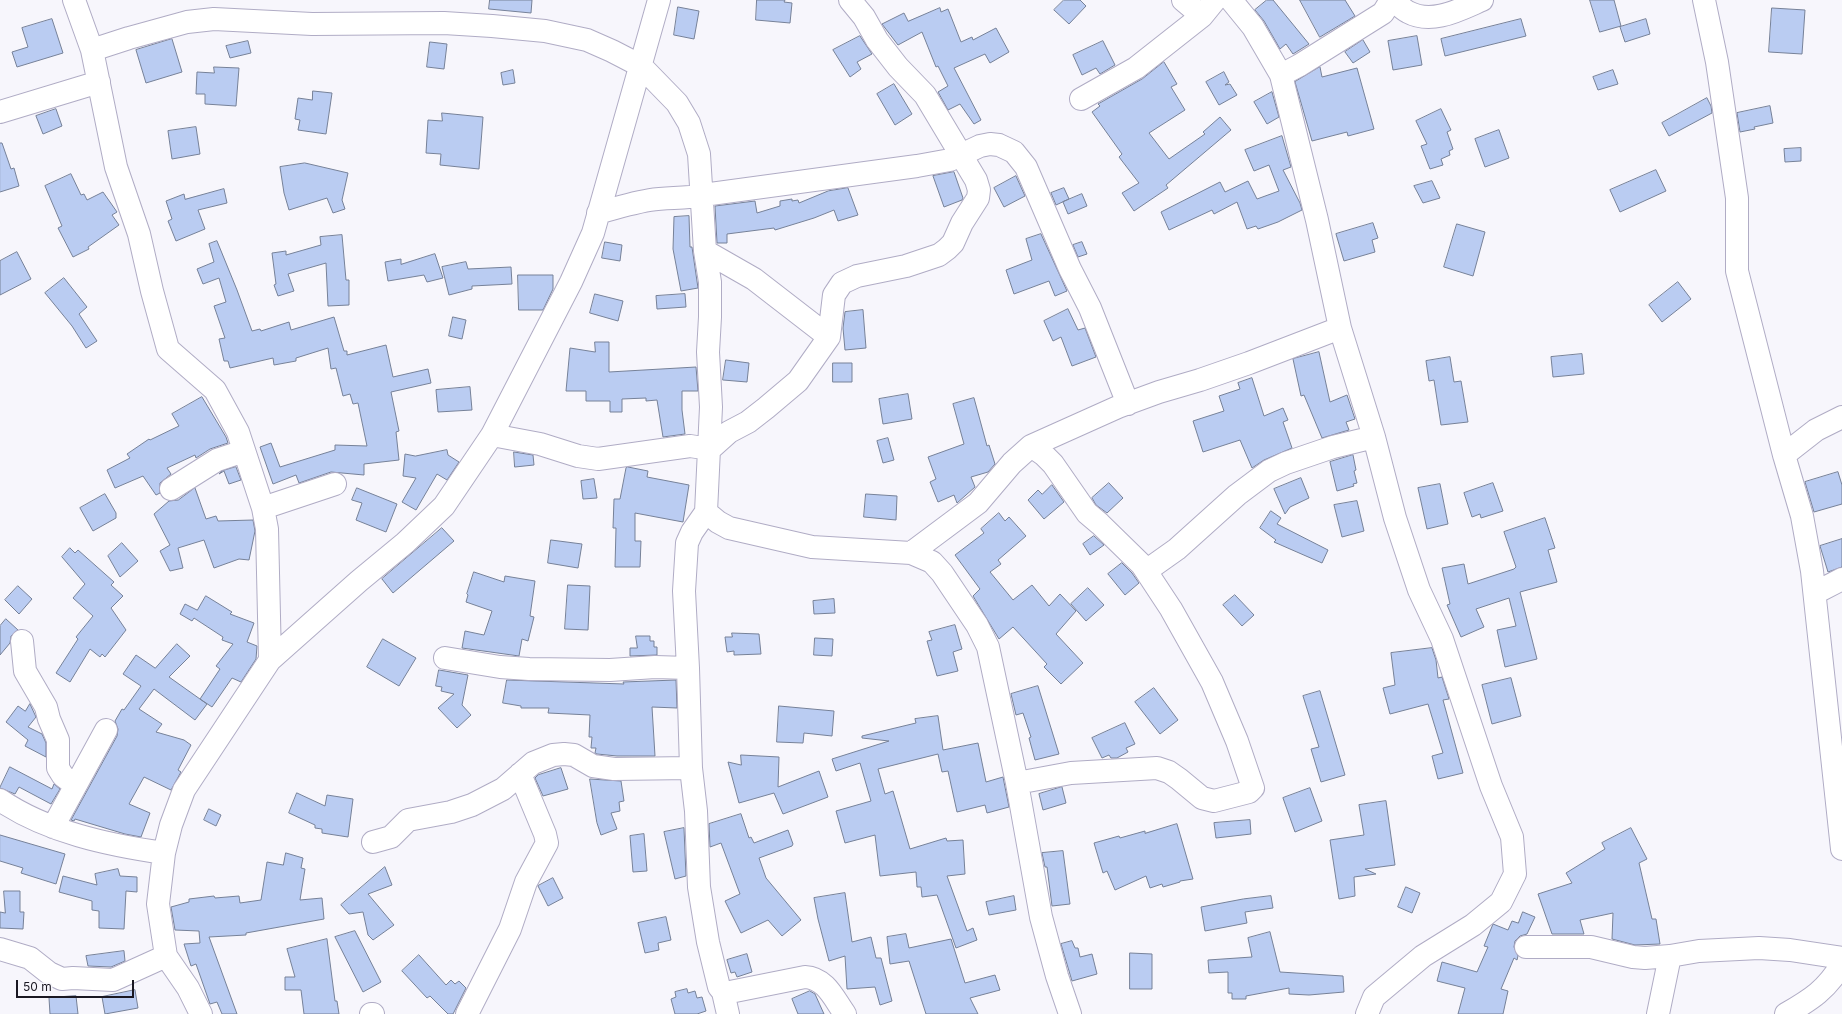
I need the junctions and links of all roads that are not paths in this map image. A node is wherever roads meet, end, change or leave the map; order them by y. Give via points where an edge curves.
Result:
1 (74, 0) edge
2 (659, 0) edge
3 (850, 0) edge
4 (1183, 0) edge
5 (1231, 0) edge
6 (1392, 0) edge
7 (1482, 0) edge
8 (1704, 0) edge
9 (1208, 8) edge
10 (92, 50) junction
11 (641, 66) junction
12 (1281, 75) junction
13 (99, 82) junction
14 (1081, 99) dead end
15 (0, 112) edge
16 (961, 155) junction
17 (703, 195) junction
18 (598, 213) junction
19 (705, 251) junction
20 (1340, 328) junction
21 (829, 337) junction
22 (1128, 404) junction
23 (1842, 417) edge
24 (492, 435) junction
25 (1374, 437) junction
26 (1031, 446) junction
27 (710, 449) junction
28 (244, 451) junction
29 (1784, 455) junction
30 (335, 484) dead end
31 (171, 489) dead end
32 (263, 508) junction
33 (706, 512) junction
34 (911, 553) junction
35 (1146, 571) junction
36 (1842, 579) edge
37 (1814, 592) junction
38 (22, 640) dead end
39 (445, 658) dead end
40 (270, 660) junction
41 (688, 668) junction
42 (1835, 712) edge
43 (106, 730) dead end
44 (691, 768) junction
45 (520, 774) junction
46 (1017, 783) junction
47 (75, 785) junction
48 (0, 800) edge
49 (54, 827) junction
50 (373, 842) dead end
51 (1842, 849) edge
52 (164, 852) junction
53 (1526, 947) dead end
54 (0, 950) edge
55 (166, 956) junction
56 (1670, 956) junction
57 (1842, 958) edge
58 (1842, 964) edge
59 (723, 992) junction
60 (201, 1014) edge
61 (466, 1014) edge
62 (728, 1014) edge
63 (845, 1014) edge
64 (1070, 1014) edge
65 (1367, 1014) edge
66 (1658, 1014) edge
67 (1786, 1014) edge

1 - 10 street
2 - 11 street
3 - 16 street via 898,67 925,96
4 - 9 street
5 - 12 street via 1253,27
6 - 7 street via 1407,12 1430,17 1451,13
6 - 12 street via 1383,14
8 - 29 street via 1717,62 1737,198 1737,271
9 - 14 street via 1136,68
10 - 11 street via 187,22 214,19 312,24 444,23 545,31 586,40
10 - 13 street
11 - 17 street via 677,103 689,123 699,154
11 - 18 street
12 - 20 street via 1317,220
13 - 15 street
13 - 28 street via 116,168 139,234 168,349 215,390 238,432
16 - 17 street via 950,160 917,166
16 - 21 street via 979,190 978,198 953,243 939,254 906,266 857,276 842,283 834,295
16 - 22 street via 980,146 999,145 1014,152 1026,167 1090,308
17 - 18 street via 625,204
17 - 19 street
18 - 24 street via 593,233 571,282
19 - 21 street via 754,279
19 - 27 street via 710,289
20 - 22 street via 1249,363
20 - 25 street
21 - 27 street via 798,381 748,422 724,435
22 - 26 street
23 - 29 street via 1816,430
24 - 27 street via 598,459 690,446
24 - 40 street via 444,506
25 - 35 street via 1333,447 1269,471 1237,495 1178,549
25 - 65 street via 1409,562 1442,639 1491,786 1512,838 1515,874 1502,902 1473,925 1422,956 1374,997
26 - 34 street via 1012,463 978,503
26 - 35 street via 1053,464 1087,513 1142,564
27 - 33 street
28 - 31 street via 218,460
28 - 32 street
29 - 37 street via 1802,516
30 - 32 street
32 - 40 street via 267,529
33 - 34 street via 729,528 812,547
33 - 41 street via 692,532 686,551 684,591
34 - 46 street via 932,562 942,573 977,625 988,647
35 - 46 street via 1171,609 1212,682 1249,772 1253,790 1214,801 1202,798 1169,772 1156,768 1071,773
36 - 37 street
37 - 42 street
38 - 47 street via 25,671 46,707 58,740 58,768 63,776
39 - 41 street via 529,669
40 - 52 street via 184,790
41 - 44 street
42 - 51 street
43 - 47 street
44 - 45 street via 614,769 593,766 574,754 564,754 540,760
44 - 59 street via 696,811 699,887 708,942 719,987
45 - 50 street via 503,789 472,805 451,812 408,820 391,837
45 - 61 street via 547,843 526,882 510,929
46 - 64 street via 1041,917
47 - 49 street
48 - 49 street
49 - 52 street via 130,848
52 - 55 street via 158,904
53 - 56 street via 1591,947 1633,957
54 - 55 street via 30,958 49,973 62,979 113,980
55 - 60 street via 188,988
56 - 57 street via 1699,951 1759,948
56 - 66 street
58 - 67 street via 1822,991
59 - 62 street
59 - 63 street via 805,977 814,978 825,985

